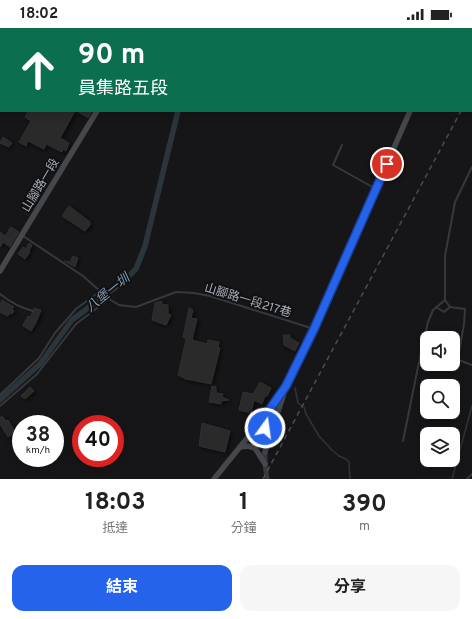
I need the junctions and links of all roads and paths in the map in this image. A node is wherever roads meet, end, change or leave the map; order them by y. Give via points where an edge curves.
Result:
1 (472, 105) edge
2 (472, 110) edge
3 (96, 112) edge
4 (410, 112) edge
5 (342, 145) dead end
6 (472, 167) edge
7 (377, 189) junction
8 (22, 235) junction
9 (0, 270) edge
10 (100, 291) junction
11 (0, 294) edge
12 (109, 299) junction
13 (445, 300) junction
14 (436, 307) junction
15 (450, 307) junction
16 (33, 311) dead end
17 (314, 329) junction
18 (472, 365) edge
19 (286, 386) junction
20 (0, 395) edge
21 (0, 406) edge
22 (265, 416) junction
23 (403, 441) dead end
24 (240, 447) junction
25 (265, 452) junction
26 (265, 464) junction
27 (472, 474) edge
28 (214, 479) edge
29 (267, 479) edge
30 (467, 479) edge

1 - 2 lane
3 - 8 main road, 山腳路一段
4 - 7 main road
5 - 7 lane via 333,165
6 - 13 lane via 455,202 450,224 445,256
7 - 17 main road
8 - 9 main road, 山腳路一段
8 - 10 lane via 83,276
10 - 12 lane, 山腳路一段217巷
10 - 20 lane via 76,309 55,333 39,358
11 - 16 lane via 15,304
12 - 17 lane, 山腳路一段217巷 via 119,305 136,307 176,292 194,293
12 - 21 lane via 76,324 37,374
13 - 14 lane
13 - 15 lane
14 - 15 lane via 444,312
14 - 23 lane via 428,322
15 - 18 lane via 465,309 458,358
17 - 19 main road
19 - 22 main road
19 - 25 main road
22 - 24 main road
22 - 25 street
24 - 26 main road via 255,448
24 - 28 main road
25 - 26 street
26 - 29 street
27 - 30 lane

